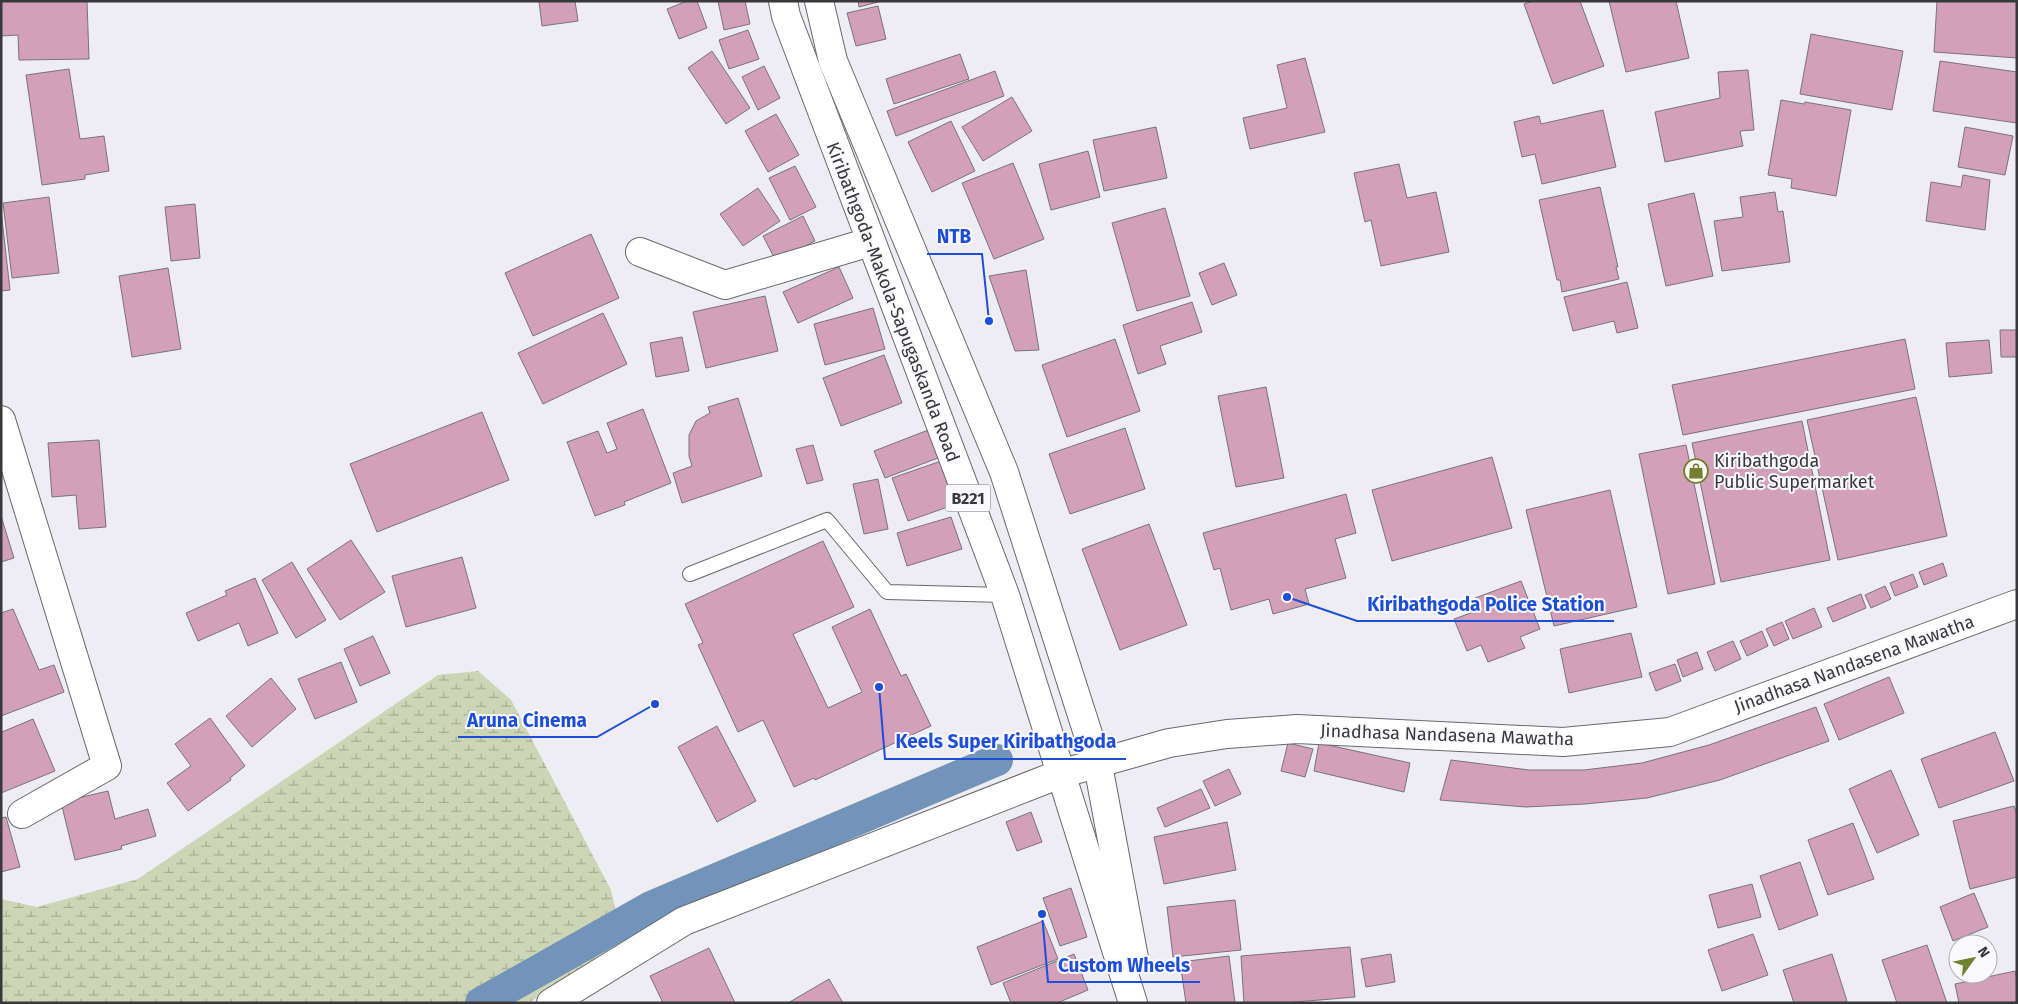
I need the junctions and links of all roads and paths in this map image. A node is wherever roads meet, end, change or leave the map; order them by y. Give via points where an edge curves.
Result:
1 (783, 1) edge
2 (819, 1) edge
3 (870, 242) junction
4 (640, 252) dead end
5 (1, 420) edge
6 (690, 574) dead end
7 (1005, 594) junction
8 (2017, 604) edge
9 (1098, 765) junction
10 (1060, 774) junction
11 (22, 814) dead end
12 (551, 1003) edge
13 (1133, 1003) edge
14 (1142, 1003) edge

1 - 3 street, Kiribathgoda-Makola-Sapugaskanda Road / B221
2 - 9 street, Kiribathgoda-Makola-Sapugaskanda Road / B221 via 833,61 1004,472
3 - 4 street via 725,285
3 - 7 street, Kiribathgoda-Makola-Sapugaskanda Road / B221
5 - 11 street via 107,766
6 - 7 lane via 827,520 887,592
7 - 10 street, Kiribathgoda-Makola-Sapugaskanda Road / B221
8 - 9 street, Jinadhasa Nandasena Mawatha via 1670,732 1563,742 1298,729 1227,734 1169,743
9 - 10 street, Jinadhasa Nandasena Mawatha
9 - 14 street, Kiribathgoda-Makola-Sapugaskanda Road / B221
10 - 12 street, Jinadhasa Nandasena Mawatha via 684,921
10 - 13 street, Kiribathgoda-Makola-Sapugaskanda Road / B221

